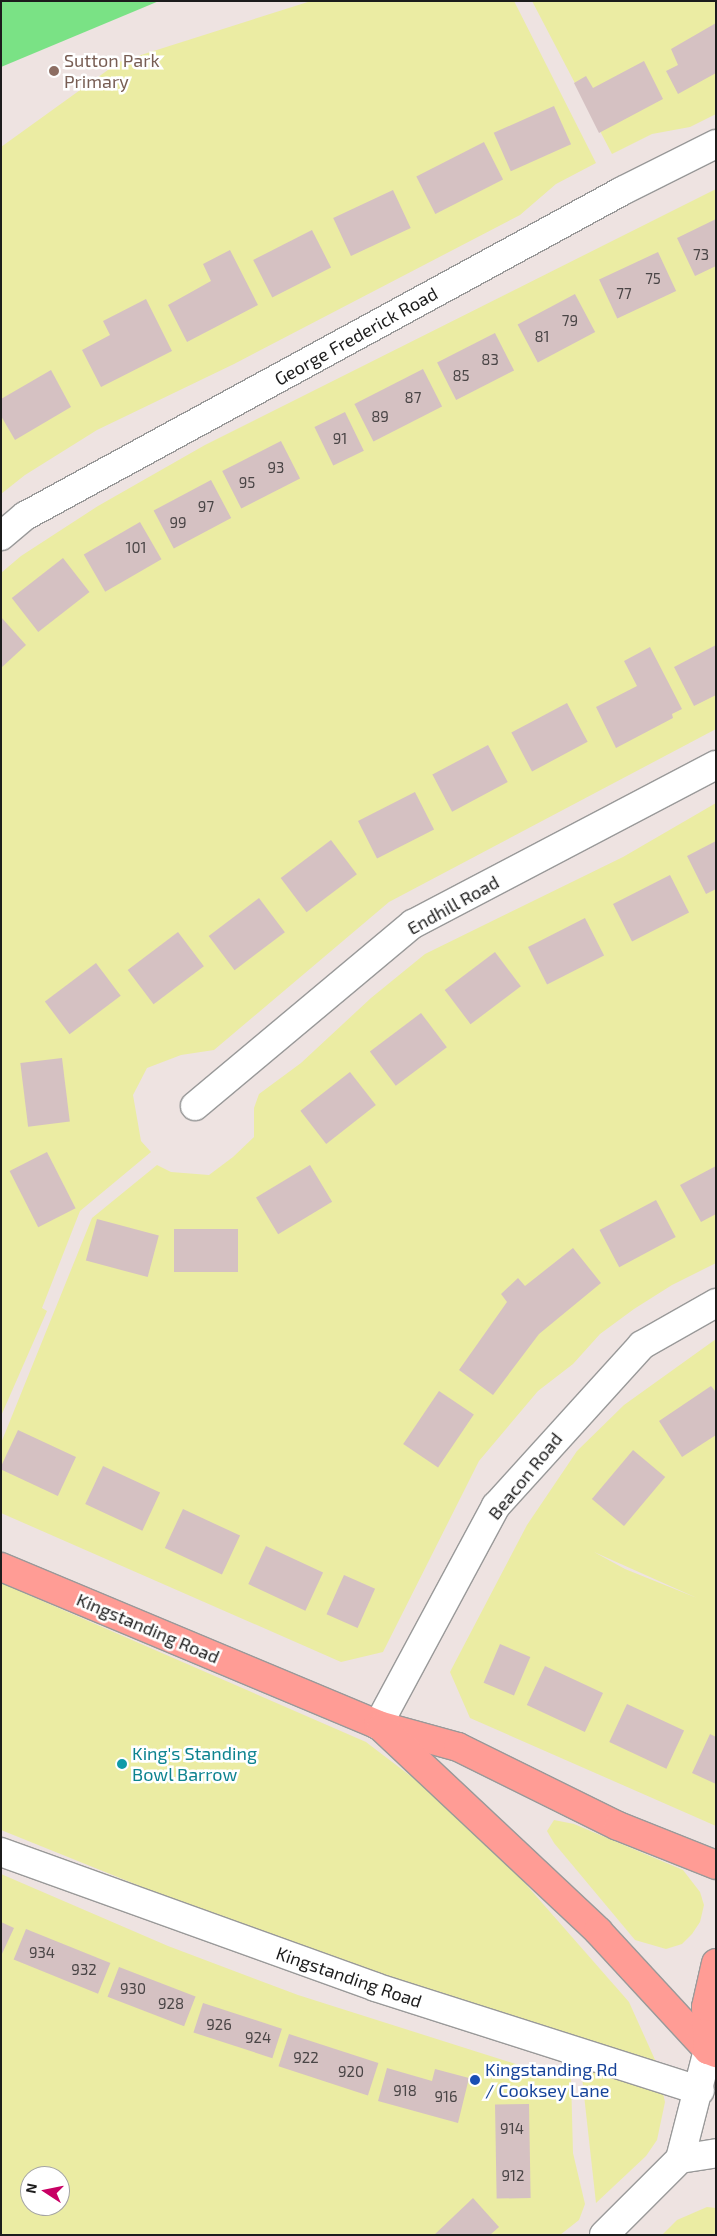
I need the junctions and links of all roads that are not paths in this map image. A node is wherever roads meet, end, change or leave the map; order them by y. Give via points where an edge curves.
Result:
1 (716, 144) edge
2 (1, 536) edge
3 (716, 765) edge
4 (195, 1106) dead end
5 (716, 1303) edge
6 (1, 1567) edge
7 (378, 1725) junction
8 (1, 1852) edge
9 (716, 1865) edge
10 (716, 1963) edge
11 (712, 2052) edge
12 (700, 2091) junction
13 (716, 2153) edge
14 (680, 2159) junction
15 (604, 2235) edge

1 - 2 street, George Frederick Road via 613,196 25,516
3 - 4 street, Endhill Road via 413,924
5 - 7 street, Beacon Road via 642,1345 496,1506
6 - 7 main road, Kingstanding Road
7 - 9 main road, Kingstanding Road via 458,1747 618,1826
7 - 11 main road, Kingstanding Road via 598,1931
8 - 12 street, Kingstanding Road via 375,1987
10 - 11 main road via 706,2007
11 - 12 street
12 - 14 street
13 - 14 street
14 - 15 street

